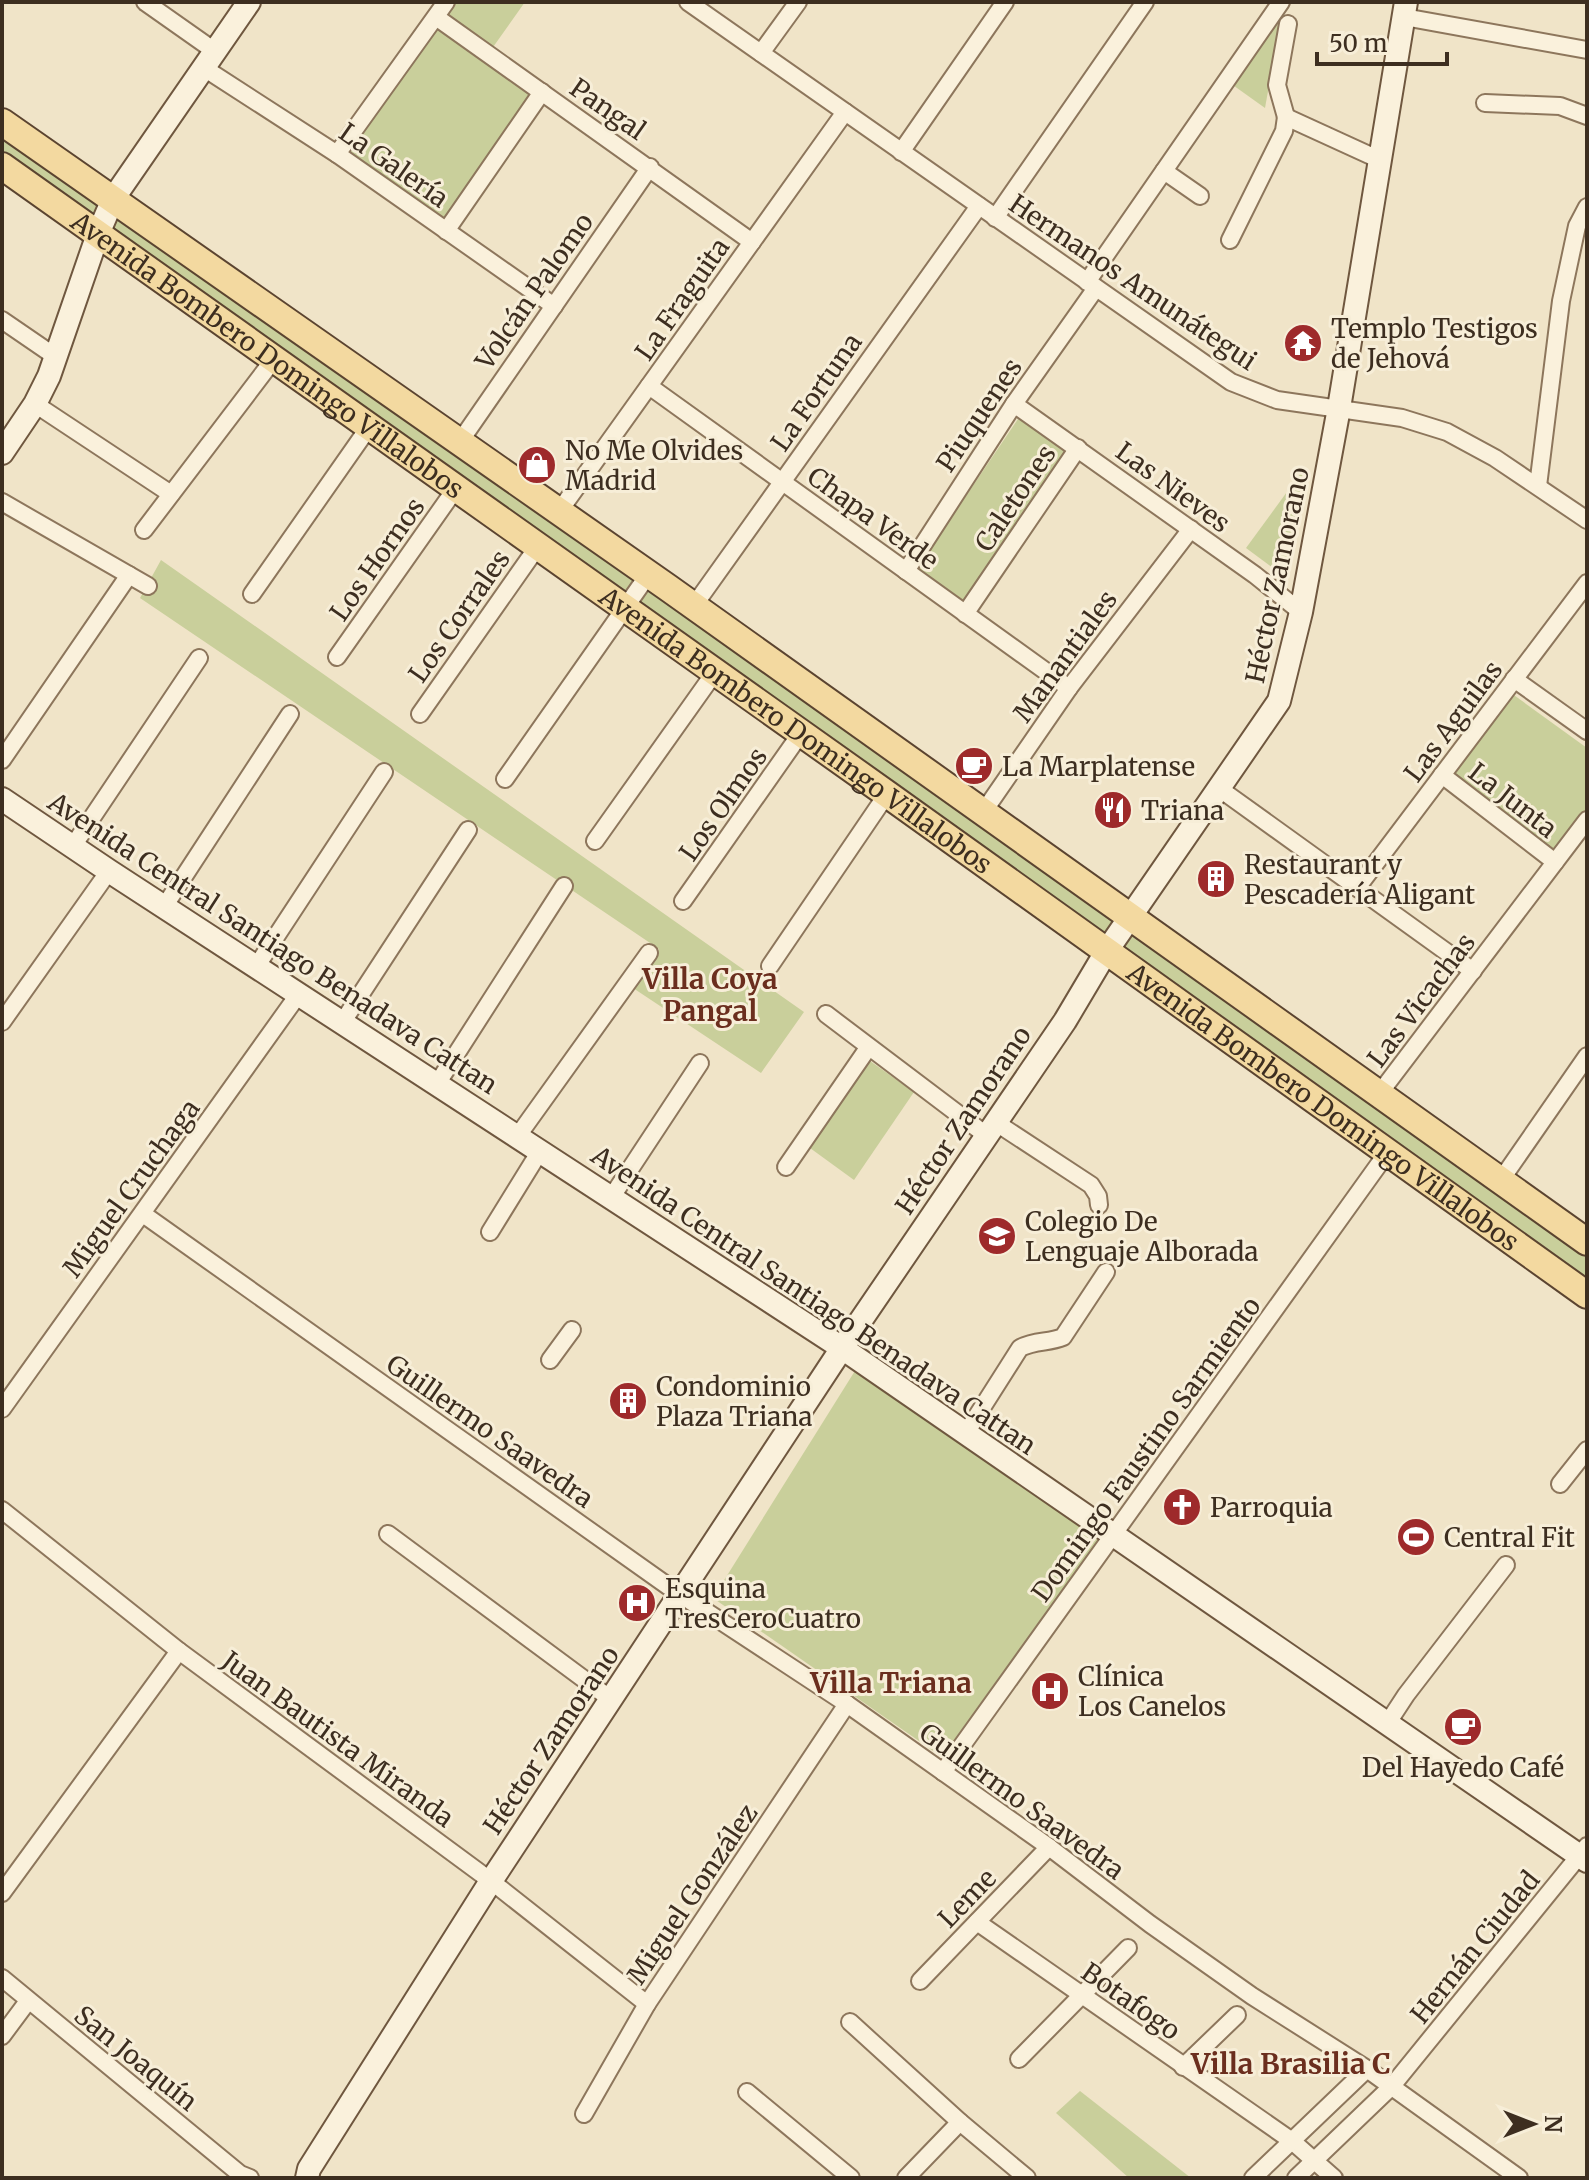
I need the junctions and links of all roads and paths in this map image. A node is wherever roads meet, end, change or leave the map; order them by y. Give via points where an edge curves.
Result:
1 (145, 2) edge
2 (249, 2) edge
3 (446, 2) edge
4 (688, 2) edge
5 (798, 2) edge
6 (1005, 2) edge
7 (1145, 2) edge
8 (1281, 2) edge
9 (1405, 10) edge
10 (436, 17) junction
11 (1288, 24) dead end
12 (1587, 50) edge
13 (761, 53) junction
14 (210, 60) junction
15 (542, 92) junction
16 (1485, 103) dead end
17 (845, 112) junction
18 (1587, 116) edge
19 (1286, 117) junction
20 (2, 122) edge
21 (901, 152) junction
22 (337, 154) junction
23 (1380, 160) junction
24 (2, 166) edge
25 (650, 167) junction
26 (1164, 171) junction
27 (1200, 196) dead end
28 (113, 199) junction
29 (979, 206) junction
30 (1587, 207) edge
31 (995, 218) junction
32 (1582, 229) edge
33 (446, 231) junction
34 (98, 234) junction
35 (1230, 240) dead end
36 (752, 242) junction
37 (1091, 285) junction
38 (554, 306) junction
39 (2, 320) edge
40 (56, 357) junction
41 (274, 359) junction
42 (649, 386) junction
43 (35, 404) junction
44 (1014, 404) junction
45 (1339, 408) junction
46 (369, 427) junction
47 (459, 443) junction
48 (1078, 448) junction
49 (2, 453) edge
50 (782, 482) junction
51 (1538, 486) junction
52 (456, 488) junction
53 (171, 494) junction
54 (2, 502) edge
55 (558, 513) junction
56 (1587, 520) edge
57 (1191, 529) junction
58 (144, 530) dead end
59 (538, 546) junction
60 (906, 571) junction
61 (129, 575) junction
62 (648, 575) junction
63 (1587, 583) edge
64 (148, 586) dead end
65 (252, 594) dead end
66 (693, 607) junction
67 (625, 608) junction
68 (1301, 612) junction
69 (965, 614) junction
70 (337, 657) dead end
71 (199, 658) dead end
72 (715, 672) junction
73 (1514, 679) junction
74 (1069, 688) junction
75 (290, 714) dead end
76 (420, 714) dead end
77 (1587, 731) edge
78 (801, 733) junction
79 (2, 760) edge
80 (384, 772) dead end
81 (1442, 775) junction
82 (505, 779) dead end
83 (1220, 789) junction
84 (887, 794) junction
85 (2, 799) edge
86 (982, 814) junction
87 (1587, 820) edge
88 (468, 830) dead end
89 (595, 841) dead end
90 (73, 846) junction
91 (1555, 862) junction
92 (109, 871) junction
93 (564, 886) dead end
94 (1357, 888) junction
95 (683, 901) dead end
96 (164, 907) junction
97 (1130, 918) junction
98 (1106, 952) junction
99 (649, 953) dead end
100 (770, 966) dead end
101 (256, 967) junction
102 (1473, 971) junction
103 (298, 995) junction
104 (826, 1014) dead end
105 (2, 1022) edge
106 (342, 1023) junction
107 (868, 1048) junction
108 (1587, 1056) edge
109 (700, 1063) dead end
110 (437, 1084) junction
111 (1379, 1094) junction
112 (990, 1128) junction
113 (517, 1137) junction
114 (540, 1151) junction
115 (1387, 1153) junction
116 (786, 1167) dead end
117 (1501, 1180) junction
118 (611, 1198) junction
119 (1099, 1205) dead end
120 (143, 1214) junction
121 (490, 1232) dead end
122 (1587, 1242) edge
123 (1106, 1272) dead end
124 (1587, 1295) edge
125 (572, 1330) dead end
126 (842, 1348) junction
127 (550, 1360) dead end
128 (2, 1409) edge
129 (966, 1433) junction
130 (1587, 1450) edge
131 (1560, 1484) dead end
132 (2, 1510) edge
133 (388, 1534) dead end
134 (1114, 1536) junction
135 (1506, 1565) dead end
136 (680, 1595) junction
137 (179, 1651) junction
138 (612, 1700) junction
139 (847, 1704) junction
140 (1387, 1724) junction
141 (943, 1772) junction
142 (1049, 1847) junction
143 (1585, 1855) edge
144 (491, 1881) junction
145 (2, 1893) edge
146 (977, 1922) junction
147 (1128, 1948) dead end
148 (2, 1978) edge
149 (920, 1981) dead end
150 (1081, 1996) junction
151 (28, 2001) junction
152 (647, 2004) junction
153 (1237, 2015) dead end
154 (850, 2022) dead end
155 (2, 2036) edge
156 (1019, 2059) dead end
157 (1183, 2067) junction
158 (1367, 2069) junction
159 (1392, 2086) junction
160 (747, 2092) dead end
161 (584, 2114) dead end
162 (960, 2122) junction
163 (1292, 2141) junction
164 (1313, 2161) junction
165 (303, 2175) edge
166 (244, 2177) edge
167 (851, 2178) edge
168 (906, 2178) edge
169 (1027, 2178) edge
170 (1253, 2178) edge
171 (1296, 2178) edge
172 (1334, 2178) edge
173 (1519, 2178) edge

1 - 14 street, La Galería
2 - 14 street
3 - 10 street
4 - 13 street, Hermanos Amunátegui
5 - 13 street
6 - 21 street
7 - 31 street
8 - 26 street, Piuquenes
9 - 12 street
9 - 23 street, Héctor Zamorano
10 - 15 street, Pangal
10 - 22 street
11 - 19 street via 1277,85
13 - 17 street, Hermanos Amunátegui
14 - 22 street, La Galería
14 - 28 street
15 - 25 street, Pangal
15 - 33 street
16 - 18 street via 1560,106
17 - 21 street, Hermanos Amunátegui
17 - 36 street, La Fraguita
19 - 23 street
19 - 35 street
20 - 28 main road, Avenida Bombero Domingo Villalobos
21 - 29 street, Hermanos Amunátegui
22 - 33 street, La Galería
23 - 45 street, Héctor Zamorano
24 - 34 main road, Avenida Bombero Domingo Villalobos
25 - 36 street, Pangal
25 - 38 street, Volcán Palomo
26 - 27 street
26 - 37 street, Piuquenes
28 - 34 street
28 - 47 main road, Avenida Bombero Domingo Villalobos
29 - 31 street, Hermanos Amunátegui
29 - 50 street, La Fortuna
30 - 32 street
31 - 37 street, Hermanos Amunátegui
32 - 51 street via 1561,301
33 - 38 street, La Galería
34 - 40 street
34 - 41 main road, Avenida Bombero Domingo Villalobos
36 - 42 street, La Fraguita
37 - 44 street, Piuquenes
37 - 45 street, Hermanos Amunátegui via 1231,382 1277,400
38 - 47 street, Volcán Palomo
39 - 40 street
40 - 43 street
41 - 46 main road, Avenida Bombero Domingo Villalobos
41 - 53 street
42 - 50 street, Chapa Verde
42 - 55 street, La Fraguita
43 - 49 street
43 - 53 street
44 - 48 street, Las Nieves
44 - 60 street, Piuquenes
45 - 51 street, Hermanos Amunátegui via 1447,432
45 - 68 street, Héctor Zamorano
46 - 52 main road, Avenida Bombero Domingo Villalobos
46 - 65 street
47 - 55 main road, Avenida Bombero Domingo Villalobos
48 - 57 street, Las Nieves
48 - 69 street, Caletones
50 - 60 street, Chapa Verde
50 - 66 street, La Fortuna
51 - 56 street, Hermanos Amunátegui
52 - 59 main road, Avenida Bombero Domingo Villalobos
52 - 70 street, Los Hornos
53 - 58 street
54 - 61 street
55 - 62 main road, Avenida Bombero Domingo Villalobos
57 - 68 street, Las Nieves
57 - 74 street, Manantiales
59 - 67 main road, Avenida Bombero Domingo Villalobos
59 - 76 street, Los Corrales
60 - 69 street, Chapa Verde
61 - 64 street
61 - 79 street
62 - 66 main road, Avenida Bombero Domingo Villalobos
62 - 67 street
63 - 73 street, Las Aguilas
66 - 86 main road, Avenida Bombero Domingo Villalobos
67 - 72 main road, Avenida Bombero Domingo Villalobos
67 - 82 street
68 - 83 street, Héctor Zamorano via 1279,701
69 - 74 street, Chapa Verde
71 - 90 street
72 - 78 main road, Avenida Bombero Domingo Villalobos
72 - 89 street
73 - 77 street
73 - 81 street, Las Aguilas
74 - 86 street, Manantiales
75 - 96 street
78 - 84 main road, Avenida Bombero Domingo Villalobos
78 - 95 street, Los Olmos
80 - 101 street
81 - 91 street, La Junta
81 - 94 street, Las Aguilas
83 - 94 street
83 - 97 street, Héctor Zamorano
84 - 98 main road, Avenida Bombero Domingo Villalobos
84 - 100 street
85 - 90 street, Avenida Central Santiago Benadava Cattan
86 - 97 main road, Avenida Bombero Domingo Villalobos
87 - 91 street, Las Vicachas
88 - 106 street
90 - 92 street, Avenida Central Santiago Benadava Cattan
91 - 102 street, Las Vicachas
92 - 96 street, Avenida Central Santiago Benadava Cattan
92 - 105 street
93 - 110 street
94 - 102 street
96 - 101 street, Avenida Central Santiago Benadava Cattan
97 - 98 street, Héctor Zamorano
97 - 111 main road, Avenida Bombero Domingo Villalobos
98 - 112 street, Héctor Zamorano
98 - 115 main road, Avenida Bombero Domingo Villalobos
99 - 113 street
101 - 103 street, Avenida Central Santiago Benadava Cattan
102 - 111 street, Las Vicachas
103 - 106 street, Avenida Central Santiago Benadava Cattan
103 - 120 street, Miguel Cruchaga
104 - 107 street
106 - 110 street, Avenida Central Santiago Benadava Cattan
107 - 112 street
107 - 116 street
108 - 117 street
109 - 118 street
110 - 113 street, Avenida Central Santiago Benadava Cattan
111 - 117 main road, Avenida Bombero Domingo Villalobos
112 - 119 street via 1091,1185
112 - 126 street, Héctor Zamorano
113 - 114 street, Avenida Central Santiago Benadava Cattan
114 - 118 street, Avenida Central Santiago Benadava Cattan
114 - 121 street
115 - 124 main road, Avenida Bombero Domingo Villalobos
115 - 134 street, Domingo Faustino Sarmiento
117 - 122 main road, Avenida Bombero Domingo Villalobos
118 - 126 street, Avenida Central Santiago Benadava Cattan
120 - 128 street, Miguel Cruchaga
120 - 136 street, Guillermo Saavedra
123 - 129 street via 1063,1337 1020,1348
125 - 127 street
126 - 129 street, Avenida Central Santiago Benadava Cattan
126 - 136 street, Héctor Zamorano
129 - 134 street, Avenida Central Santiago Benadava Cattan
130 - 131 street
132 - 137 street, Juan Bautista Miranda
133 - 138 street
134 - 140 street, Avenida Central Santiago Benadava Cattan
134 - 141 street, Domingo Faustino Sarmiento
135 - 140 street
136 - 138 street, Héctor Zamorano
136 - 139 street, Guillermo Saavedra
137 - 144 street, Juan Bautista Miranda
137 - 145 street
138 - 144 street, Héctor Zamorano
139 - 141 street, Guillermo Saavedra
139 - 152 street, Miguel González
140 - 143 street, Avenida Central Santiago Benadava Cattan
141 - 142 street, Guillermo Saavedra
142 - 146 street, Leme
142 - 158 street, Guillermo Saavedra via 1252,1996
143 - 159 street, Hernán Ciudad
144 - 152 street, Juan Bautista Miranda
144 - 165 street, Héctor Zamorano
146 - 149 street, Leme
146 - 150 street, Botafogo
147 - 150 street
148 - 151 street, San Joaquín
150 - 156 street
150 - 157 street, Botafogo
151 - 155 street
151 - 166 street, San Joaquín
152 - 161 street, Miguel González
153 - 157 street
154 - 162 street
157 - 163 street, Botafogo
158 - 159 street, Guillermo Saavedra
158 - 163 street
159 - 164 street, Hernán Ciudad
159 - 173 street, Guillermo Saavedra
160 - 167 street
162 - 168 street
162 - 169 street
163 - 164 street, Botafogo
163 - 170 street
164 - 171 street, Hernán Ciudad
164 - 172 street, Botafogo

